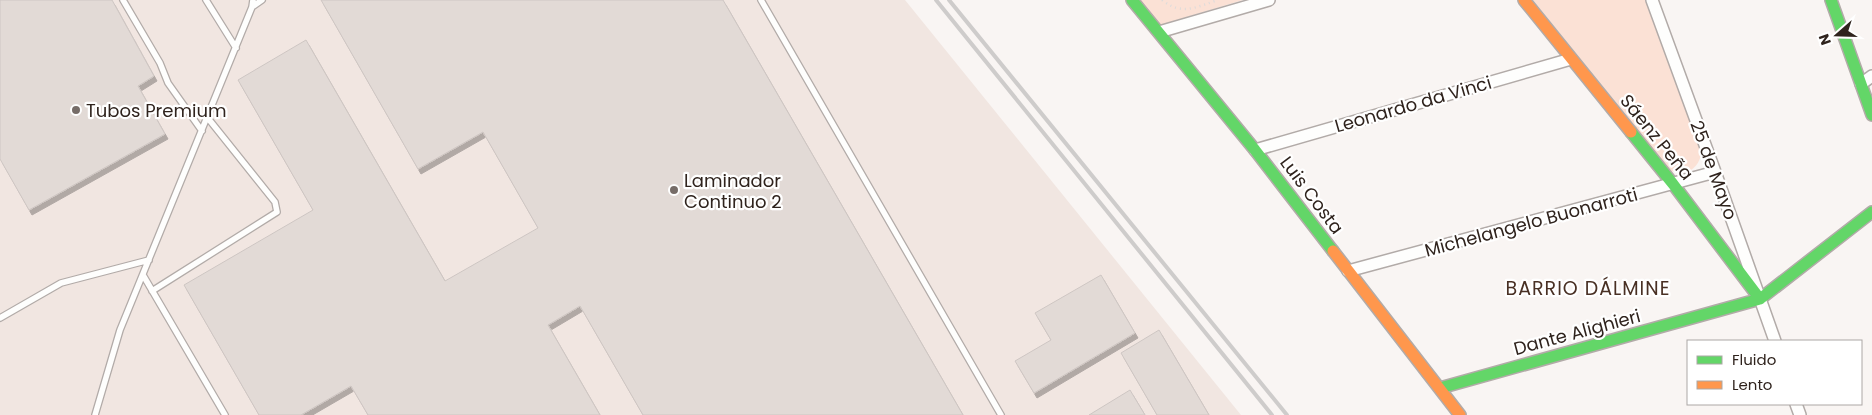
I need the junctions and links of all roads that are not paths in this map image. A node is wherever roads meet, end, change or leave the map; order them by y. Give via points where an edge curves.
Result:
1 (123, 0) edge
2 (206, 0) edge
3 (253, 0) edge
4 (262, 0) edge
5 (761, 0) edge
6 (1132, 0) edge
7 (1269, 0) edge
8 (1524, 0) edge
9 (1664, 0) edge
10 (1831, 0) edge
11 (1653, 4) edge
12 (252, 8) junction
13 (1159, 32) junction
14 (236, 48) junction
15 (1571, 59) junction
16 (1872, 76) edge
17 (1861, 84) junction
18 (1872, 115) edge
19 (207, 117) junction
20 (202, 131) junction
21 (1255, 150) junction
22 (1715, 172) junction
23 (1673, 184) junction
24 (1872, 212) edge
25 (149, 260) junction
26 (1348, 271) junction
27 (143, 275) junction
28 (152, 292) junction
29 (1760, 299) junction
30 (0, 318) edge
31 (1775, 340) edge
32 (1440, 388) junction
33 (95, 415) edge
34 (225, 415) edge
35 (1001, 415) edge
36 (1460, 415) edge

1 - 20 lane via 168,83
2 - 14 lane
3 - 12 lane
4 - 12 lane
5 - 35 lane
6 - 13 street, Luis Costa
7 - 13 street
8 - 15 street, Sáenz Peña
9 - 11 street
10 - 17 street
11 - 22 street, 25 de Mayo
12 - 14 lane
13 - 21 street, Luis Costa
14 - 19 lane
15 - 21 street, Leonardo da Vinci
15 - 23 street, Sáenz Peña
16 - 17 street
17 - 18 street
19 - 20 lane
19 - 28 lane via 275,202 277,212
20 - 25 lane
21 - 26 street, Luis Costa
22 - 23 street, Michelangelo Buonarroti
22 - 29 street, 25 de Mayo
23 - 26 street, Michelangelo Buonarroti
23 - 29 street, Sáenz Peña
24 - 29 street, Dante Alighieri
25 - 27 lane
25 - 30 lane via 61,282
26 - 32 street, Luis Costa
27 - 28 lane
27 - 33 lane via 120,330
28 - 34 lane
29 - 31 street, 25 de Mayo
29 - 32 street, Dante Alighieri
32 - 36 street, Luis Costa

